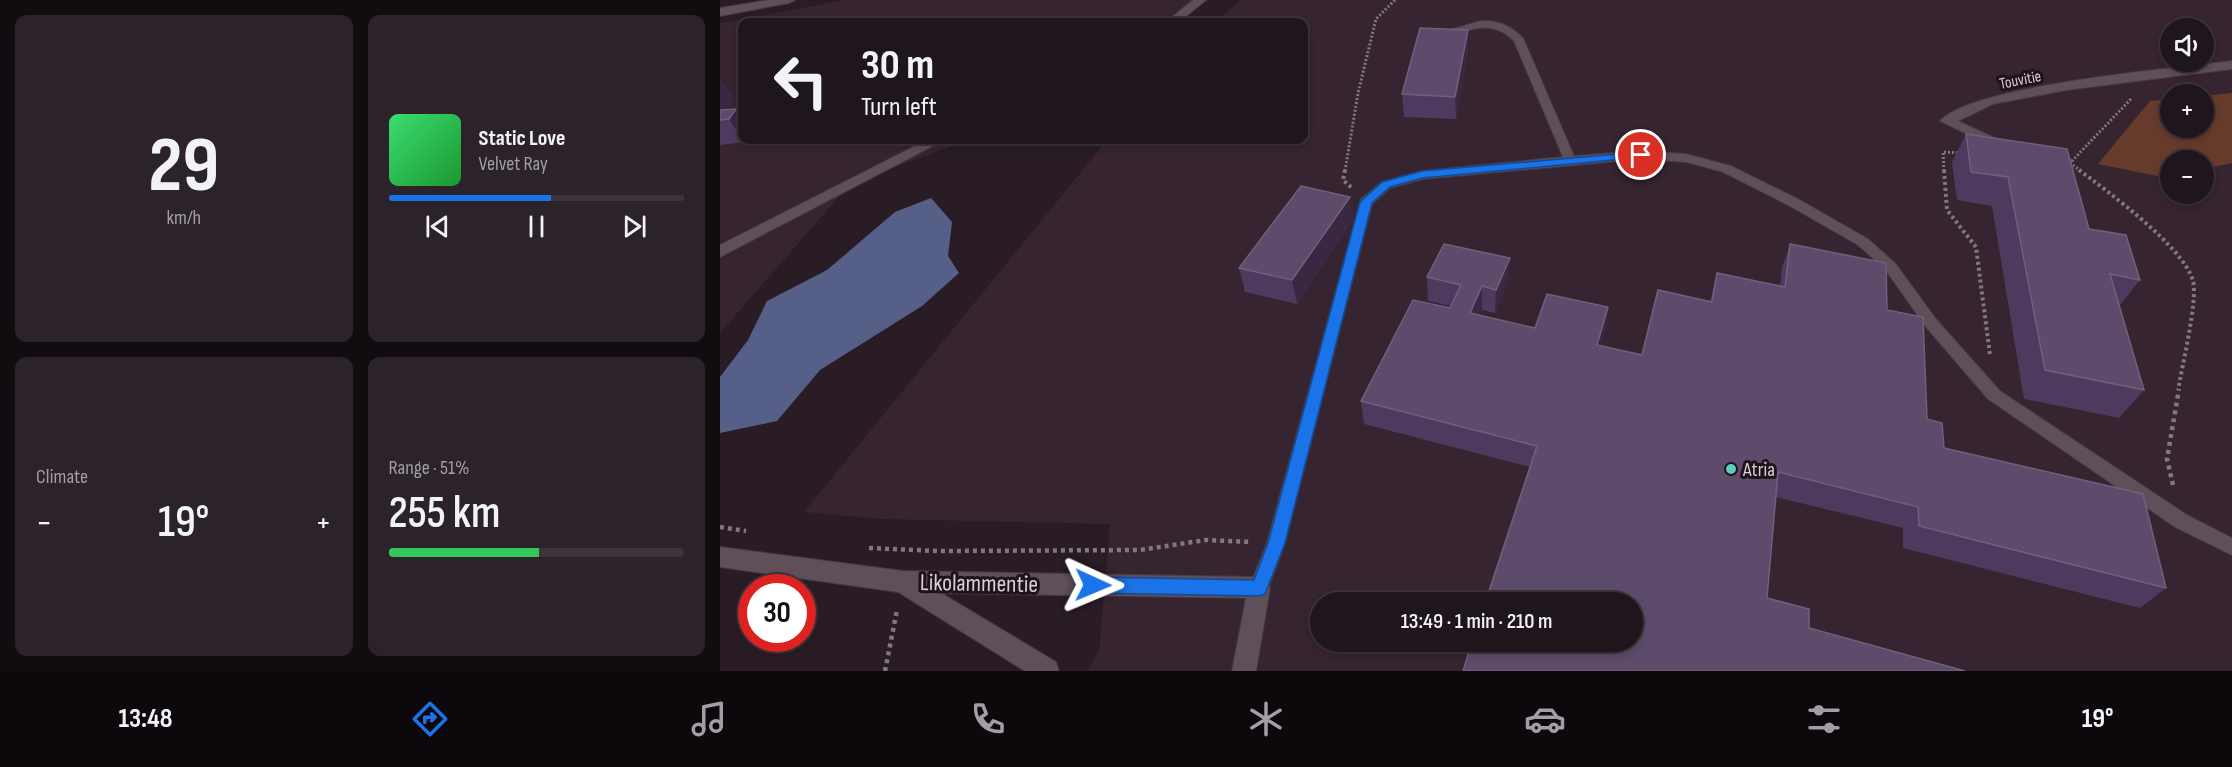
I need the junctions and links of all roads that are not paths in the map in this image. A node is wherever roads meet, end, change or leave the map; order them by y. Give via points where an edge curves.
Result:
1 (789, 0) edge
2 (1200, 0) edge
3 (720, 12) edge
4 (1177, 18) edge
5 (1450, 43) edge
6 (2232, 65) edge
7 (929, 144) edge
8 (2010, 150) edge
9 (1570, 160) junction
10 (720, 252) edge
11 (2232, 547) edge
12 (720, 557) edge
13 (903, 582) junction
14 (1259, 588) junction
15 (1047, 671) edge
16 (1244, 671) edge

1 - 3 street
2 - 4 street
5 - 9 lane via 1454,32 1470,24 1486,22 1512,32 1519,40
6 - 8 street, Touvitie via 2067,86 1989,101 1947,121
7 - 10 street
9 - 11 lane via 1641,155 1686,158 1727,169 1863,242 1890,266 1931,323 1994,395 2181,521
9 - 14 lane via 1422,175 1386,185 1366,202 1276,543
12 - 13 street, Likolammentie
13 - 14 street, Likolammentie
13 - 15 street, Likolammentie
14 - 16 street

